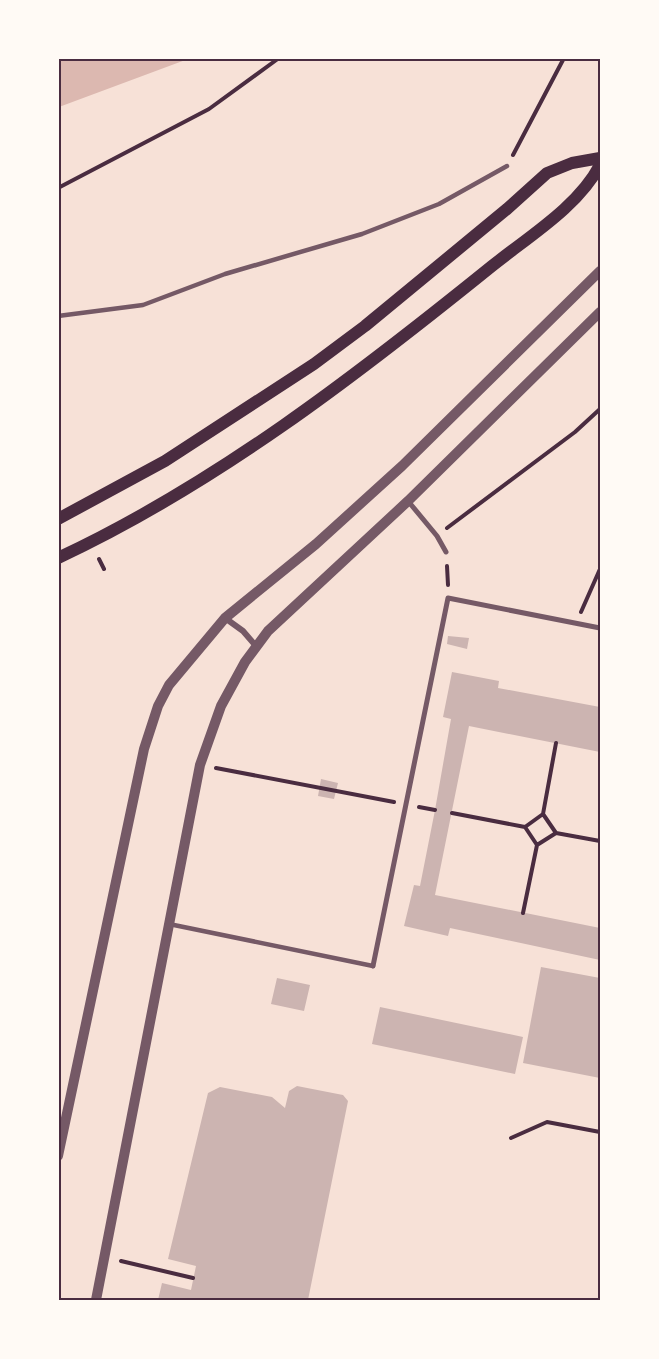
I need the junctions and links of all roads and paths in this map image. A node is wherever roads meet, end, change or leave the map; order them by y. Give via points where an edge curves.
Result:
1 (279, 58) edge
2 (564, 58) edge
3 (600, 158) edge
4 (600, 165) edge
5 (507, 166) joint
6 (58, 188) edge
7 (600, 271) edge
8 (600, 312) edge
9 (58, 316) edge
10 (600, 409) edge
11 (408, 501) junction
12 (58, 519) edge
13 (437, 536) junction
14 (446, 552) joint
15 (58, 558) edge
16 (99, 559) dead end
17 (104, 569) dead end
18 (600, 569) edge
19 (448, 598) junction
20 (225, 618) junction
21 (577, 624) junction
22 (600, 628) edge
23 (256, 646) junction
24 (556, 743) dead end
25 (200, 765) junction
26 (385, 801) dead end
27 (452, 813) dead end
28 (543, 814) junction
29 (525, 827) junction
30 (556, 833) junction
31 (600, 841) edge
32 (537, 845) junction
33 (523, 913) dead end
34 (170, 924) junction
35 (373, 966) joint
36 (600, 1132) edge
37 (510, 1138) dead end
38 (58, 1156) edge
39 (104, 1257) junction
40 (193, 1278) dead end
41 (96, 1300) edge

1 - 6 path via 209,109
2 - 5 path
3 - 12 main road via 547,173 314,364 165,461
4 - 15 main road via 576,197 337,387 176,494
5 - 9 lane via 439,204 362,234 225,274 142,305
7 - 20 street via 359,505
8 - 11 street
10 - 13 path
11 - 13 street
11 - 23 street via 287,612
13 - 14 street
14 - 19 path
16 - 17 path
18 - 21 path
19 - 21 street
19 - 35 street
20 - 23 street
20 - 38 street via 170,685 151,726
21 - 22 street
23 - 25 street via 221,706
24 - 28 path
25 - 26 path
25 - 34 street
27 - 29 path
28 - 29 path
28 - 30 path
29 - 32 path
30 - 31 path
30 - 32 path
32 - 33 path
34 - 35 lane
34 - 39 street
36 - 37 path via 547,1122
39 - 40 path
39 - 41 street

